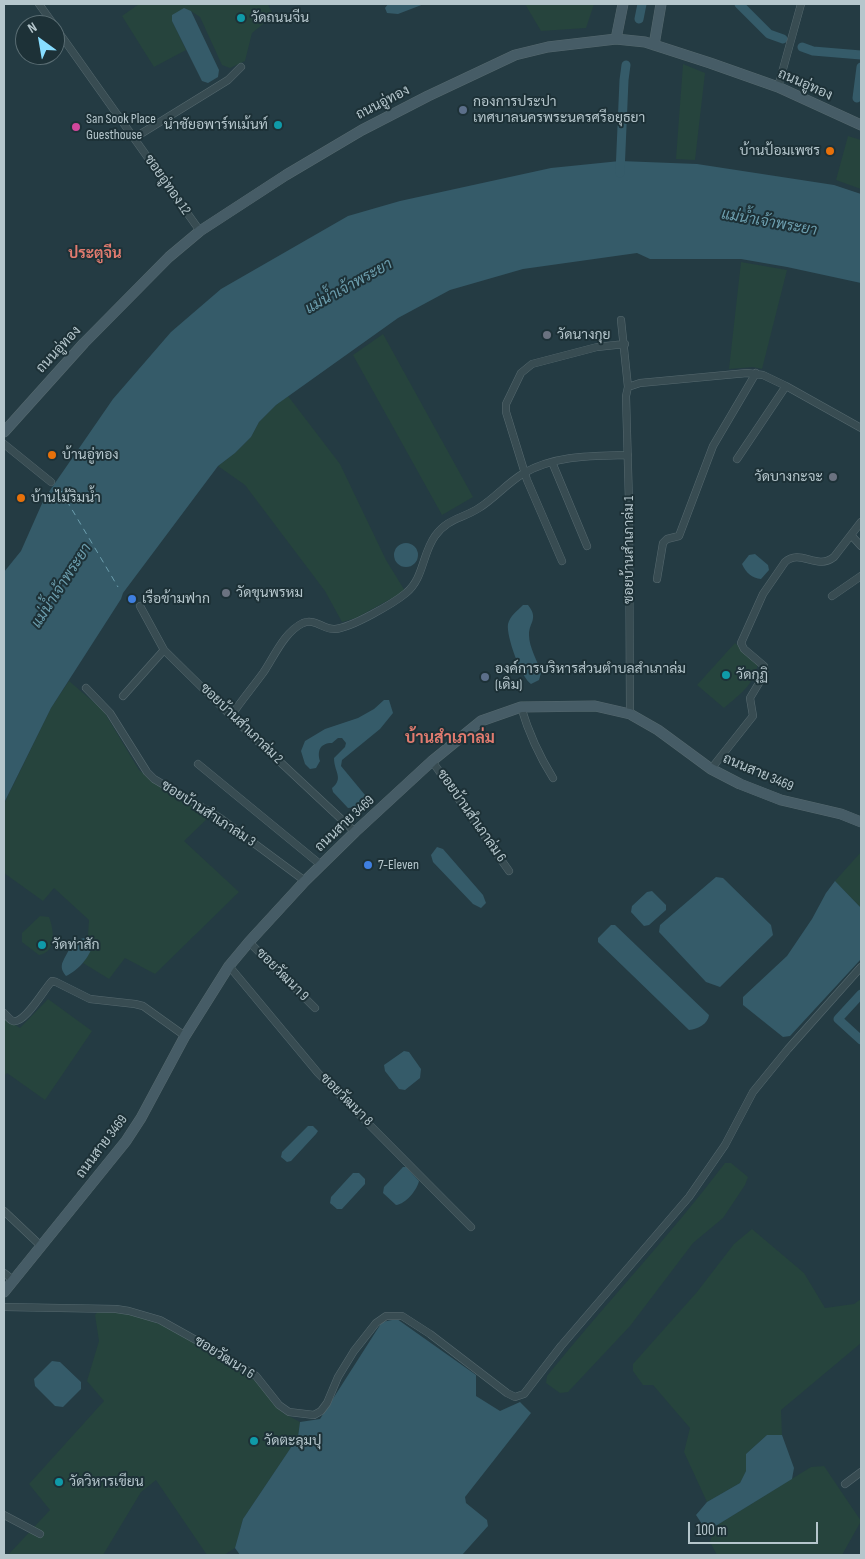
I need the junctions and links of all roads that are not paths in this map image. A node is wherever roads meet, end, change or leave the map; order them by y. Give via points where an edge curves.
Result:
1 (39, 4) edge
2 (623, 4) edge
3 (661, 4) edge
4 (801, 4) edge
5 (46, 15) edge
6 (616, 40) junction
7 (65, 41) edge
8 (654, 45) junction
9 (241, 68) dead end
10 (778, 87) junction
11 (861, 125) edge
12 (134, 138) junction
13 (200, 231) junction
14 (621, 320) dead end
15 (625, 344) junction
16 (756, 373) junction
17 (786, 386) junction
18 (628, 387) junction
19 (861, 428) edge
20 (4, 432) edge
21 (4, 444) edge
22 (628, 455) junction
23 (737, 459) dead end
24 (552, 462) junction
25 (525, 473) junction
26 (51, 482) dead end
27 (861, 522) edge
28 (851, 535) junction
29 (588, 546) dead end
30 (861, 546) edge
31 (562, 561) dead end
32 (861, 576) edge
33 (657, 579) dead end
34 (832, 596) dead end
35 (140, 606) dead end
36 (164, 650) junction
37 (86, 688) dead end
38 (123, 696) dead end
39 (521, 707) junction
40 (630, 714) junction
41 (230, 716) junction
42 (432, 761) junction
43 (198, 764) dead end
44 (711, 768) junction
45 (553, 778) dead end
46 (861, 822) edge
47 (355, 832) junction
48 (321, 865) junction
49 (509, 871) dead end
50 (305, 882) junction
51 (249, 942) junction
52 (229, 966) junction
53 (861, 967) edge
54 (315, 1008) dead end
55 (4, 1013) edge
56 (185, 1036) junction
57 (4, 1211) edge
58 (471, 1227) dead end
59 (41, 1246) junction
60 (4, 1272) edge
61 (13, 1280) junction
62 (4, 1292) edge
63 (4, 1307) edge
64 (861, 1472) edge
65 (845, 1484) dead end
66 (4, 1515) edge
67 (40, 1534) dead end

1 - 5 street, ซอยอู่ทอง 12
2 - 6 street
3 - 8 street
4 - 10 street
6 - 8 street, ถนนอู่ทอง
6 - 13 street, ถนนอู่ทอง via 548,47 516,55 486,68 362,130
7 - 12 street, ซอยอู่ทอง 12
8 - 10 street, ถนนอู่ทอง
9 - 12 street via 216,88
10 - 11 street, ถนนอู่ทอง
12 - 13 street, ซอยอู่ทอง 12
13 - 20 street, ถนนอู่ทอง via 169,257 84,343
14 - 15 street, ซอยบ้านสำเภาล่ม 1
15 - 18 street, ซอยบ้านสำเภาล่ม 1
15 - 25 street via 597,347 532,364 521,373 506,404 506,412
16 - 17 street
16 - 18 street via 640,383
16 - 33 street via 713,446 679,536 664,543
17 - 19 street
17 - 23 street
18 - 22 street, ซอยบ้านสำเภาล่ม 1
21 - 26 street
22 - 24 street via 573,457
22 - 40 street, ซอยบ้านสำเภาล่ม 1
24 - 25 street
24 - 29 street
25 - 31 street
25 - 41 street via 488,503 443,527 434,538 420,575 406,594 343,628 333,630 310,621 293,630
27 - 28 street
28 - 30 street
28 - 44 street via 828,562 790,558 763,594 741,643 764,666 766,673 750,698 751,721
32 - 34 street
35 - 36 street, ซอยบ้านสำเภาล่ม 2
36 - 38 street
36 - 41 street, ซอยบ้านสำเภาล่ม 2
37 - 50 street, ซอยบ้านสำเภาล่ม 3 via 110,713 154,780 220,818
39 - 40 street, ถนนสาย 3469 via 595,706
39 - 42 street, ถนนสาย 3469 via 481,721
39 - 45 street via 538,755
40 - 44 street, ถนนสาย 3469
41 - 47 street, ซอยบ้านสำเภาล่ม 2
42 - 47 street, ถนนสาย 3469
42 - 49 street, ซอยบ้านสำเภาล่ม 6
43 - 48 street
44 - 46 street, ถนนสาย 3469 via 767,795
47 - 48 street, ถนนสาย 3469
48 - 50 street, ถนนสาย 3469
50 - 51 street, ถนนสาย 3469
51 - 52 street, ถนนสาย 3469
51 - 54 street, ซอยวัฒนา 9
52 - 56 street, ถนนสาย 3469
52 - 58 street, ซอยวัฒนา 8 via 318,1073
53 - 63 street, ซอยวัฒนา 6 via 754,1092 726,1145 689,1197 566,1339 524,1394 516,1397 507,1393 402,1316 386,1316 376,1323 338,1377 327,1403 314,1415 289,1412 279,1405 256,1376 160,1320 116,1309
55 - 56 street via 13,1021 26,1016 52,981 90,999 142,1006
56 - 59 street, ถนนสาย 3469 via 126,1141
57 - 59 street
59 - 61 street, ถนนสาย 3469
60 - 61 street
61 - 62 street, ถนนสาย 3469
64 - 65 street
66 - 67 street

